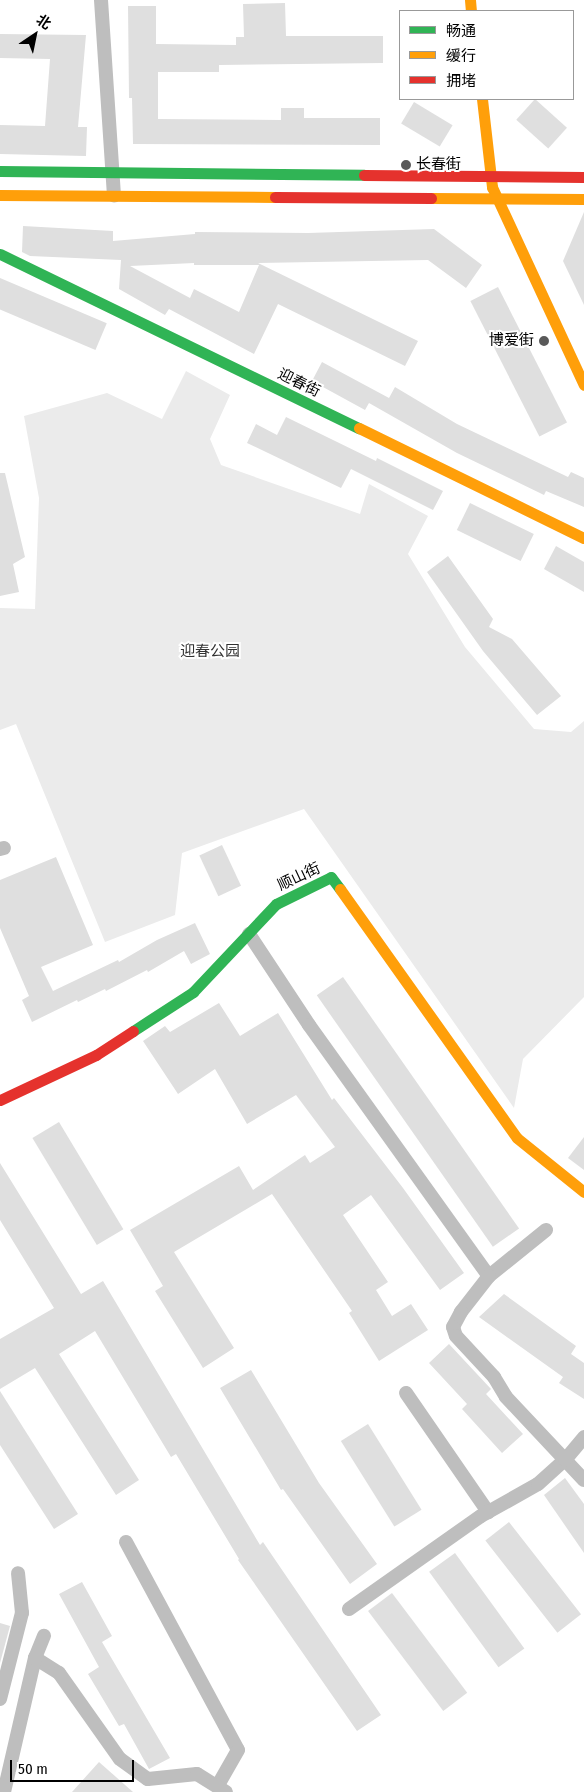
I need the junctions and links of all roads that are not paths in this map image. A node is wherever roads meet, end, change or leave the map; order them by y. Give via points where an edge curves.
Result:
1 (101, 0) edge
2 (482, 100) edge
3 (0, 171) edge
4 (112, 172) junction
5 (491, 176) junction
6 (584, 176) edge
7 (0, 196) edge
8 (114, 196) junction
9 (498, 198) junction
10 (584, 199) edge
11 (0, 254) edge
12 (584, 385) edge
13 (584, 538) edge
14 (248, 934) junction
15 (0, 1100) edge
16 (584, 1192) edge
17 (546, 1230) dead end
18 (489, 1276) junction
19 (406, 1393) dead end
20 (584, 1437) edge
21 (565, 1460) junction
22 (584, 1480) edge
23 (488, 1512) junction
24 (126, 1542) dead end
25 (18, 1573) dead end
26 (349, 1609) dead end
27 (44, 1636) dead end
28 (36, 1658) junction
29 (0, 1699) edge
30 (222, 1789) edge
31 (4, 1792) edge

1 - 4 street
2 - 5 street
3 - 4 street
4 - 5 street
4 - 8 street
5 - 6 street
5 - 9 street
7 - 8 street
8 - 9 street
9 - 10 street
9 - 12 street
11 - 13 street, 迎春街
14 - 15 street, 顺山街 via 193,992 96,1054
14 - 16 street, 顺山街 via 276,904 331,877 517,1138
14 - 18 street via 309,1025
17 - 18 street
18 - 21 street via 461,1312 454,1327 456,1336 494,1377 506,1397
19 - 23 street
20 - 21 street
21 - 22 street
21 - 23 street via 538,1484
23 - 26 street
24 - 30 street via 238,1750
25 - 29 street via 22,1613
27 - 28 street
28 - 30 street via 59,1673 120,1759 148,1779 197,1774
28 - 31 street

